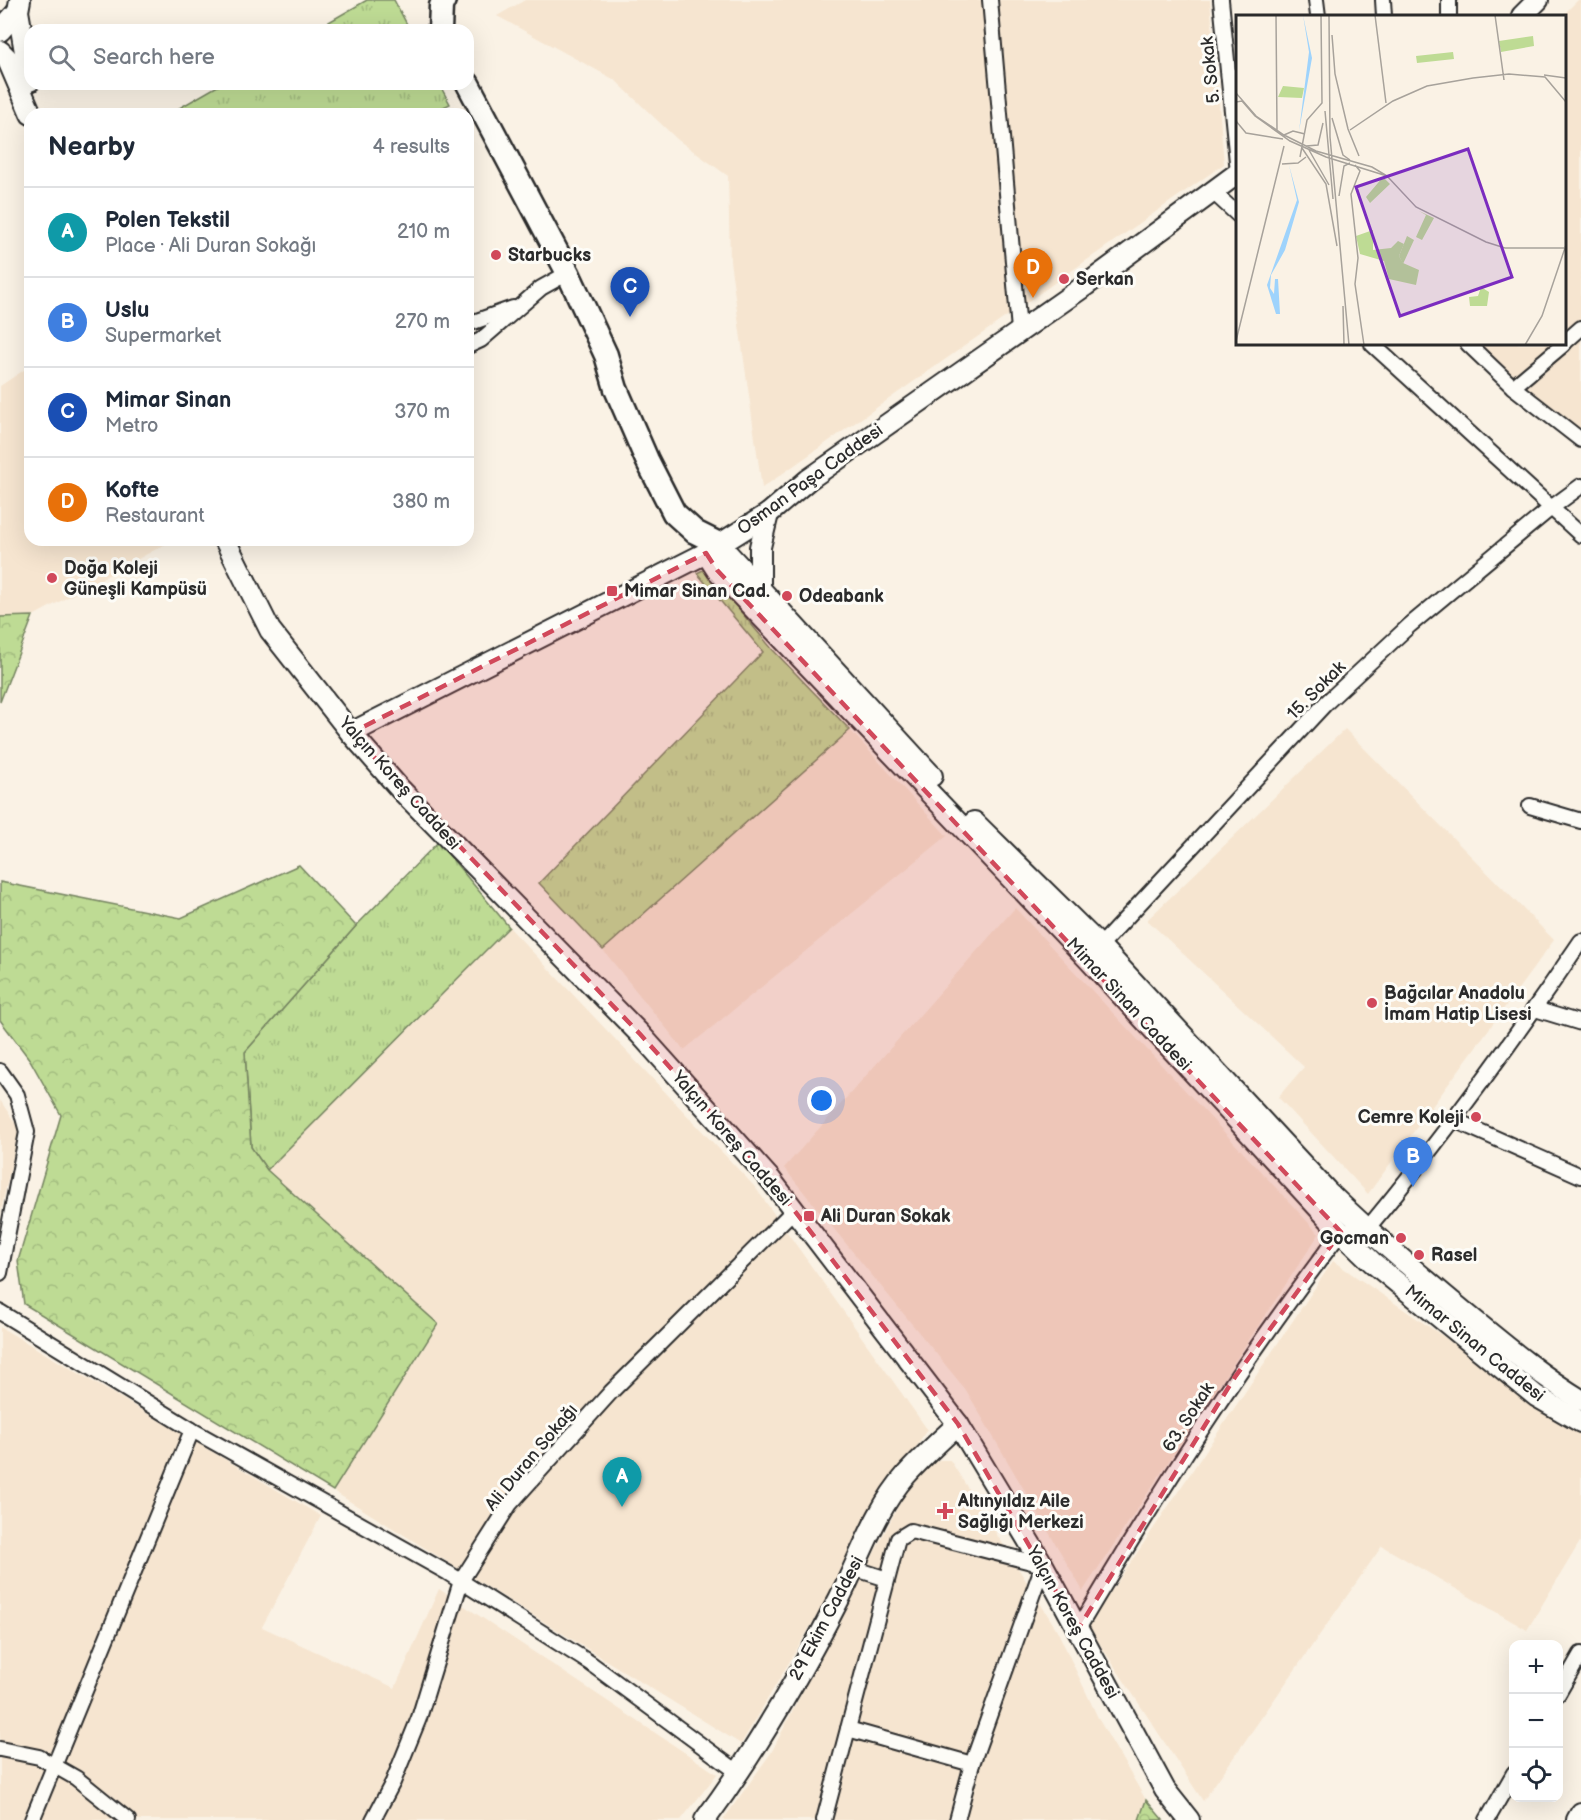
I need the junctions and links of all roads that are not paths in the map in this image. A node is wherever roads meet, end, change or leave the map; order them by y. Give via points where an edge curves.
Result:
1 (444, 0) edge
2 (990, 0) edge
3 (1221, 0) edge
4 (1316, 0) edge
5 (1383, 0) edge
6 (19, 6) edge
7 (1318, 15) edge
8 (1384, 15) edge
9 (440, 24) edge
10 (0, 31) edge
11 (24, 41) edge
12 (0, 51) edge
13 (32, 90) edge
14 (471, 90) edge
15 (28, 108) edge
16 (36, 108) edge
17 (1236, 153) edge
18 (1236, 174) edge
19 (1212, 191) junction
20 (1236, 213) edge
21 (568, 273) junction
22 (515, 308) junction
23 (474, 322) edge
24 (1581, 328) edge
25 (1019, 330) junction
26 (1566, 341) edge
27 (474, 343) edge
28 (1373, 345) edge
29 (1469, 345) edge
30 (1562, 345) edge
31 (1514, 387) junction
32 (1581, 440) edge
33 (1581, 486) edge
34 (1551, 508) junction
35 (768, 514) junction
36 (1581, 535) edge
37 (228, 546) edge
38 (712, 548) junction
39 (760, 590) junction
40 (351, 733) junction
41 (1530, 807) dead end
42 (1581, 821) edge
43 (1581, 941) edge
44 (1100, 946) junction
45 (1535, 1009) junction
46 (1581, 1023) edge
47 (0, 1071) edge
48 (1452, 1119) junction
49 (1581, 1176) edge
50 (794, 1210) junction
51 (1366, 1229) junction
52 (1341, 1232) junction
53 (0, 1273) edge
54 (0, 1312) edge
55 (1581, 1400) edge
56 (1581, 1422) edge
57 (958, 1424) junction
58 (192, 1430) junction
59 (1043, 1565) junction
60 (853, 1568) junction
61 (887, 1579) junction
62 (461, 1581) junction
63 (1078, 1629) junction
64 (1581, 1654) edge
65 (1563, 1685) edge
66 (848, 1729) junction
67 (0, 1749) edge
68 (972, 1764) junction
69 (55, 1766) junction
70 (739, 1773) junction
71 (1509, 1782) edge
72 (1581, 1813) edge
73 (32, 1820) edge
74 (128, 1820) edge
75 (373, 1820) edge
76 (705, 1820) edge
77 (824, 1820) edge
78 (957, 1820) edge
79 (1189, 1820) edge
80 (1487, 1820) edge
81 (1577, 1820) edge

1 - 9 main road
2 - 25 street
3 - 17 street, 5. Sokak
4 - 7 street
5 - 8 street
6 - 10 street
6 - 11 street
12 - 15 street via 7,58
13 - 16 street
14 - 21 main road
18 - 19 street, Osman Paşa Caddesi
19 - 20 street
19 - 25 street, Osman Paşa Caddesi
21 - 22 street
21 - 38 main road via 606,355 616,389 647,460 674,513
22 - 23 street
22 - 27 street
24 - 26 street
25 - 35 street, Osman Paşa Caddesi via 808,480
28 - 34 street
29 - 31 street
30 - 31 street
31 - 32 street
33 - 34 street, 15. Sokak
34 - 36 street
34 - 44 street, 15. Sokak via 1410,625 1326,703
35 - 38 street, Osman Paşa Caddesi
35 - 39 street via 760,547
37 - 40 street, Yalçın Koreş Caddesi via 270,630
38 - 39 street, Mimar Sinan Caddesi
38 - 40 street, Osman Paşa Caddesi
38 - 52 street, Mimar Sinan Caddesi via 717,570 1089,960
39 - 44 street, Mimar Sinan Caddesi via 969,817
40 - 50 street, Yalçın Koreş Caddesi via 400,789 640,1034
41 - 42 street
43 - 45 street
44 - 51 street, Mimar Sinan Caddesi
45 - 46 street
45 - 48 street
47 - 53 street via 17,1095 27,1132
48 - 49 street
48 - 51 street
50 - 57 street, Yalçın Koreş Caddesi
50 - 62 street, Ali Duran Sokağı via 549,1458 510,1504
51 - 52 street
51 - 55 street, Mimar Sinan Caddesi via 1545,1378
52 - 56 street, Mimar Sinan Caddesi via 1372,1262 1536,1396
52 - 63 street, 63. Sokak via 1236,1377
54 - 58 street
57 - 59 street, Yalçın Koreş Caddesi
57 - 60 street, 29 Ekim Caddesi via 904,1476
58 - 62 street
58 - 69 street
59 - 61 street via 911,1531 898,1539
59 - 63 street, Yalçın Koreş Caddesi
59 - 68 street
60 - 61 street
60 - 70 street, 29 Ekim Caddesi
61 - 66 street
62 - 70 street via 590,1663
62 - 75 street, Ali Duran Sokağı via 419,1718
63 - 79 street, Yalçın Koreş Caddesi via 1165,1790
64 - 65 street
66 - 68 street
66 - 77 street
67 - 69 street via 39,1757
68 - 78 street
69 - 73 street
69 - 74 street
70 - 76 street, 29 Ekim Caddesi
71 - 80 street
72 - 81 street

